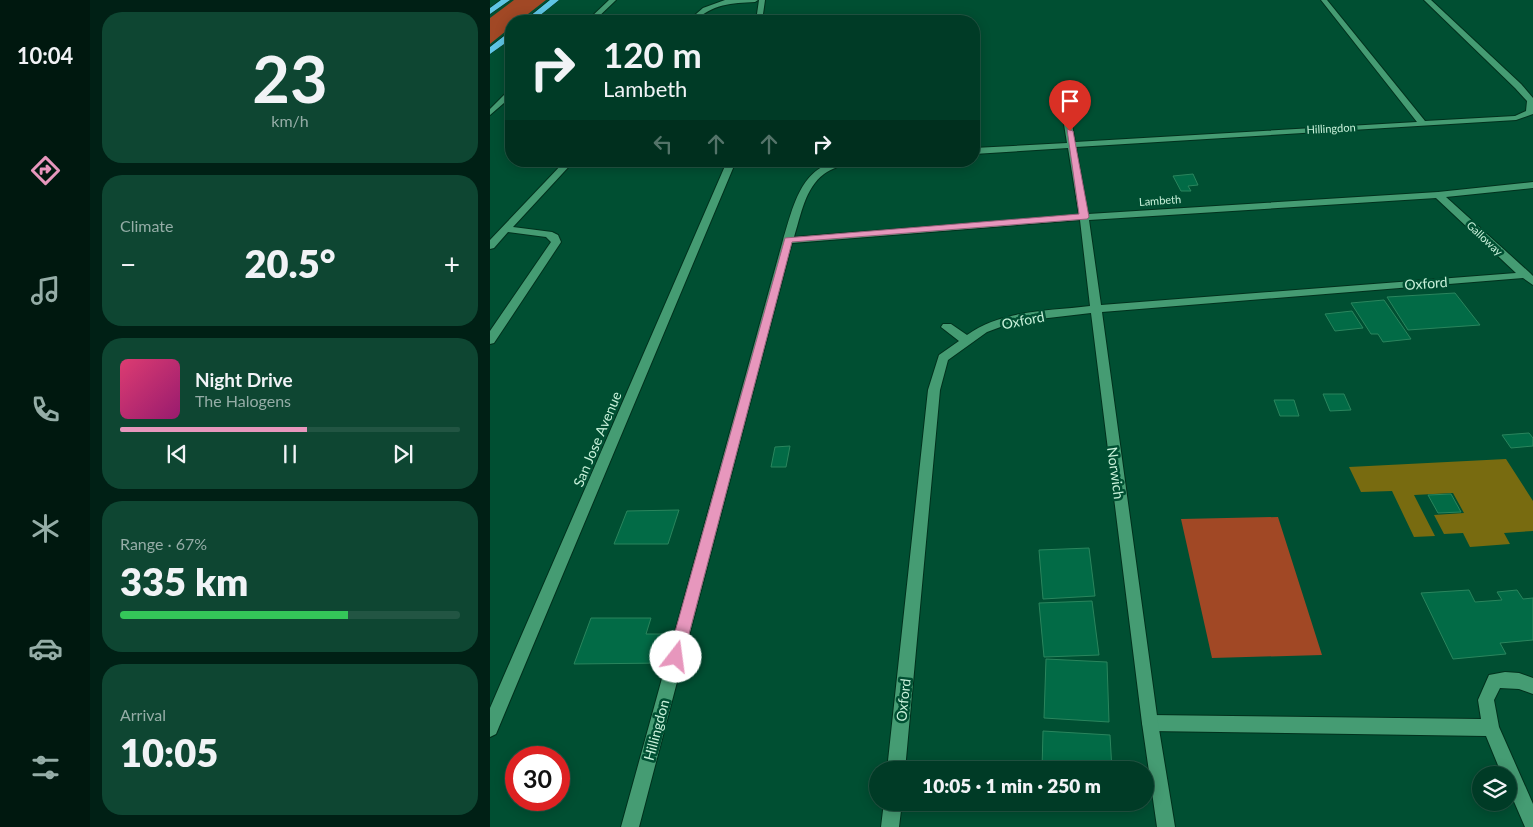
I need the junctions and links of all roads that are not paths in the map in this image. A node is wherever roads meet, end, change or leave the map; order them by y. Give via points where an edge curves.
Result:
1 (506, 0) edge
2 (555, 0) edge
3 (613, 0) edge
4 (755, 0) edge
5 (762, 0) edge
6 (1324, 0) edge
7 (1427, 0) edge
8 (490, 12) edge
9 (536, 15) edge
10 (597, 15) edge
11 (696, 15) edge
12 (760, 15) edge
13 (505, 39) edge
14 (490, 51) edge
15 (505, 99) edge
16 (490, 113) edge
17 (1067, 118) dead end
18 (1422, 122) junction
19 (1072, 144) junction
20 (980, 151) edge
21 (564, 167) edge
22 (729, 167) edge
23 (828, 167) edge
24 (1533, 185) edge
25 (1438, 194) junction
26 (1084, 217) junction
27 (505, 229) junction
28 (788, 240) junction
29 (490, 246) edge
30 (1529, 279) edge
31 (1095, 309) junction
32 (947, 327) dead end
33 (490, 340) edge
34 (966, 340) junction
35 (1533, 686) edge
36 (1150, 723) junction
37 (490, 728) edge
38 (1491, 728) junction
39 (897, 761) edge
40 (891, 811) edge
41 (1533, 825) edge
42 (630, 827) edge
43 (890, 827) edge
44 (1166, 827) edge

1 - 8 highway
2 - 9 highway
3 - 10 street
4 - 11 street via 710,4
5 - 12 street
6 - 18 street
7 - 18 street, Hillingdon via 1531,101 1530,112 1516,118
13 - 14 highway
15 - 16 street
17 - 19 street, Norwich
18 - 19 street, Hillingdon
19 - 20 street, Hillingdon
19 - 26 street, Norwich
21 - 27 street
22 - 37 street, San Jose Avenue
23 - 28 street, Hillingdon via 806,186
24 - 25 street, Lambeth
25 - 26 street, Lambeth
25 - 30 street, Galloway
26 - 28 street, Lambeth
26 - 31 street, Norwich
27 - 29 street
27 - 33 street via 549,234 556,242
28 - 42 street, Hillingdon
30 - 31 street, Oxford
31 - 34 street, Oxford via 1013,319 982,329
31 - 36 street, Norwich
32 - 34 street
34 - 39 street, Oxford via 942,358 934,390
35 - 38 street via 1507,679 1495,682 1486,700
36 - 38 street
36 - 44 street, Norwich
38 - 41 street
40 - 43 street

